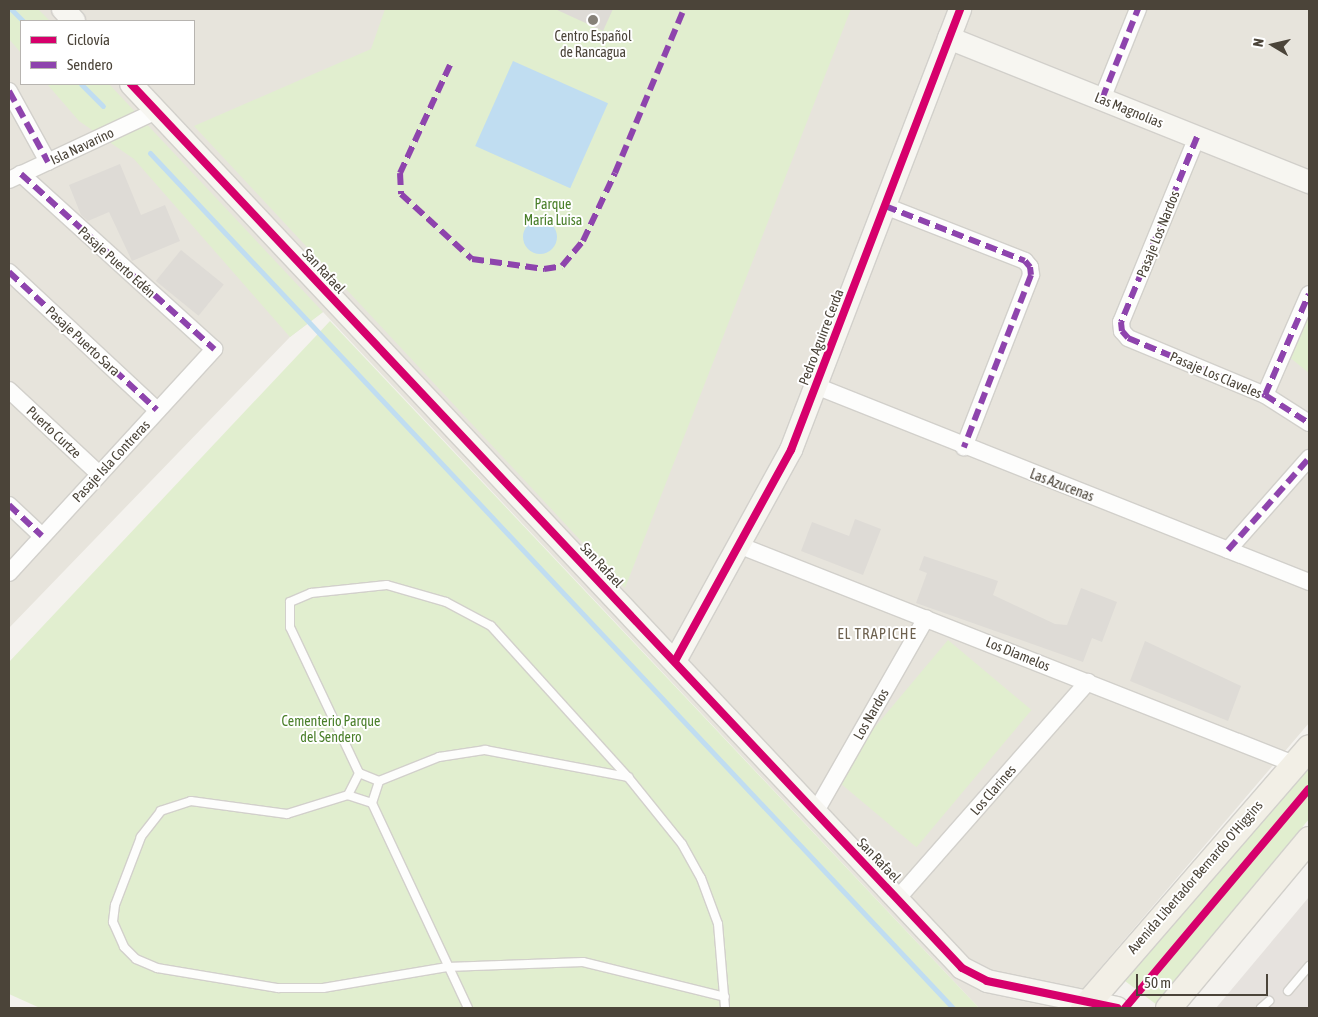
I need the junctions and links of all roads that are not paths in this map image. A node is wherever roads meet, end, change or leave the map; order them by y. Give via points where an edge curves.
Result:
1 (63, 9) edge
2 (960, 9) edge
3 (1138, 9) edge
4 (73, 20) edge
5 (949, 38) junction
6 (132, 85) edge
7 (9, 91) edge
8 (1102, 99) junction
9 (156, 111) junction
10 (1197, 137) junction
11 (48, 162) junction
12 (15, 177) edge
13 (1309, 182) edge
14 (885, 206) junction
15 (9, 272) edge
16 (1309, 294) edge
17 (1122, 331) joint
18 (214, 349) joint
19 (816, 386) junction
20 (9, 390) edge
21 (1265, 395) junction
22 (158, 410) junction
23 (1309, 423) edge
24 (964, 447) junction
25 (1309, 458) edge
26 (100, 474) junction
27 (9, 505) edge
28 (42, 536) junction
29 (740, 546) junction
30 (1228, 550) junction
31 (9, 573) edge
32 (1309, 582) edge
33 (926, 618) junction
34 (675, 661) junction
35 (1088, 682) junction
36 (1302, 756) edge
37 (359, 773) junction
38 (628, 777) junction
39 (379, 781) junction
40 (348, 795) junction
41 (372, 803) junction
42 (816, 811) junction
43 (1309, 839) edge
44 (898, 898) junction
45 (1309, 966) edge
46 (447, 967) junction
47 (1288, 991) dead end
48 (725, 997) junction
49 (1269, 1001) dead end
50 (1086, 1004) edge
51 (468, 1008) edge
52 (725, 1008) edge
53 (1117, 1008) edge
54 (1168, 1008) edge
55 (1261, 1008) edge

1 - 4 street
2 - 5 street, Pedro Aguirre Cerda
3 - 8 street
5 - 8 street, Las Magnolias
5 - 14 street, Pedro Aguirre Cerda
6 - 9 street, San Rafael
7 - 11 street
8 - 10 street, Las Magnolias
9 - 11 street, Isla Navarino
9 - 34 street, San Rafael
10 - 13 street, Las Magnolias
10 - 17 street, Pasaje Los Nardos via 1121,322
11 - 12 street, Isla Navarino
12 - 18 street, Pasaje Puerto Edén
14 - 19 street, Pedro Aguirre Cerda
14 - 24 street via 1025,261 1030,267 1031,275
15 - 22 street, Pasaje Puerto Sara
16 - 21 street
17 - 21 street, Pasaje Los Claveles via 1128,338
18 - 22 street, Pasaje Isla Contreras
19 - 24 street, Las Azucenas
19 - 29 street, Pedro Aguirre Cerda via 780,473
20 - 26 street, Puerto Curtze
21 - 23 street, Pasaje Los Claveles
22 - 26 street, Pasaje Isla Contreras
24 - 30 street, Las Azucenas
25 - 30 street
26 - 28 street, Pasaje Isla Contreras
27 - 28 street
28 - 31 street, Pasaje Isla Contreras
29 - 33 street, Los Diamelos
29 - 34 street, Pedro Aguirre Cerda
30 - 32 street, Las Azucenas
33 - 35 street, Los Diamelos
33 - 42 street, Los Nardos
34 - 42 street, San Rafael
35 - 36 street, Los Diamelos
35 - 44 street, Los Clarines
36 - 50 main road, Avenida Libertador Bernardo O'Higgins
37 - 38 lane via 286,613 290,602 298,597 387,585 446,602 491,626
37 - 39 lane
37 - 40 lane
38 - 39 lane via 535,756 463,750
38 - 48 lane via 682,844 704,884 722,943
39 - 41 lane
40 - 41 lane
40 - 46 lane via 316,808 275,815 191,802 161,811 141,837 115,905 113,922 118,938 136,959 157,968 278,988 323,988
41 - 46 lane
42 - 44 street, San Rafael
43 - 54 main road
44 - 50 street, San Rafael via 972,976
45 - 47 lane
46 - 48 lane via 584,962
46 - 51 lane
48 - 52 lane
49 - 55 lane
50 - 53 street, San Rafael

